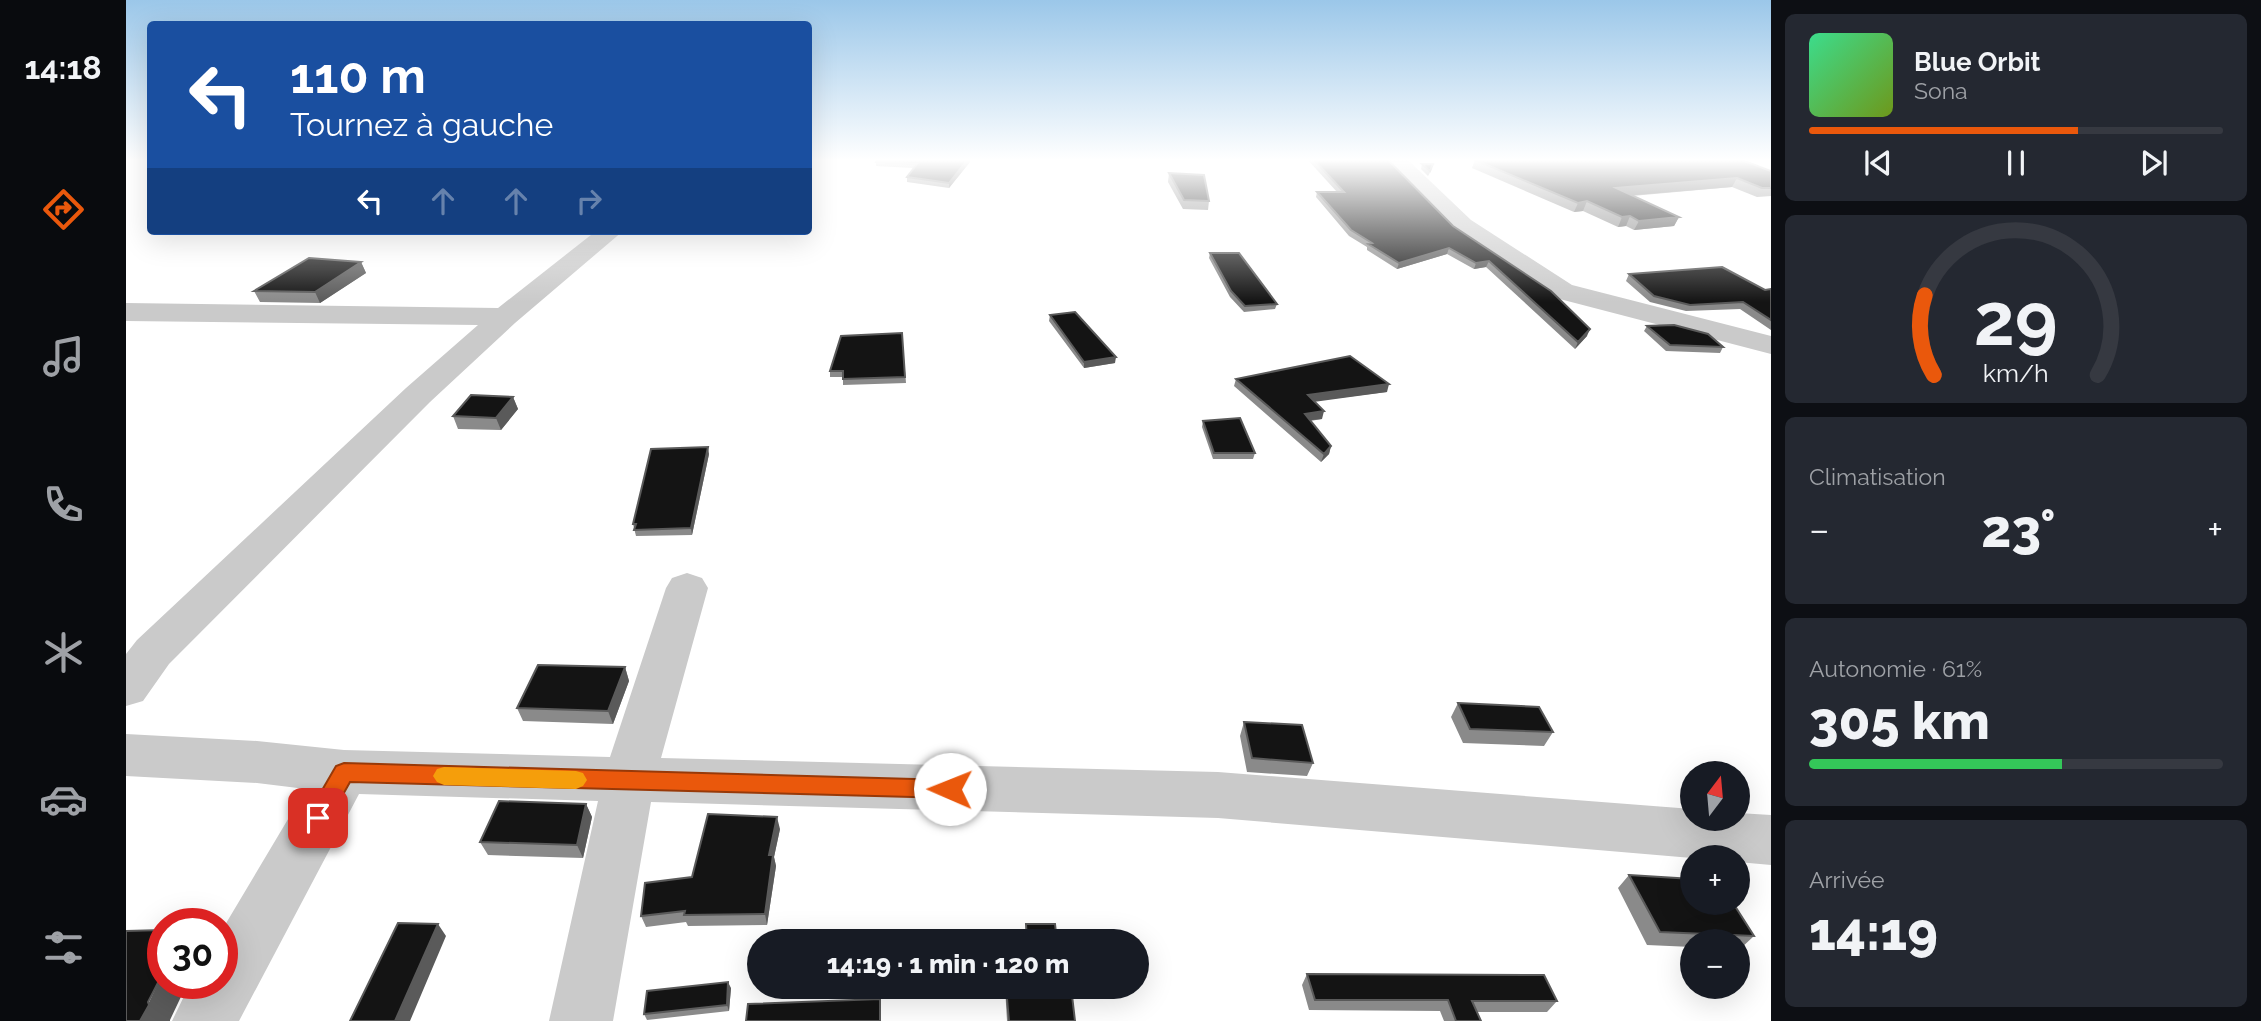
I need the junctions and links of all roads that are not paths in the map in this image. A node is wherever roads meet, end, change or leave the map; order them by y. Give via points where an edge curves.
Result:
1 (1444, 207) edge
2 (606, 235) edge
3 (126, 312) edge
4 (505, 317) junction
5 (1771, 345) edge
6 (687, 587) dead end
7 (126, 688) edge
8 (126, 755) edge
9 (344, 772) junction
10 (628, 782) junction
11 (1771, 840) edge
12 (204, 1021) edge
13 (581, 1021) edge

1 - 5 street via 1462,225 1562,291
2 - 4 street
3 - 4 street
4 - 7 street via 153,652
6 - 10 street
8 - 9 street
9 - 10 street
9 - 12 street
10 - 11 street via 1218,795
10 - 13 street

